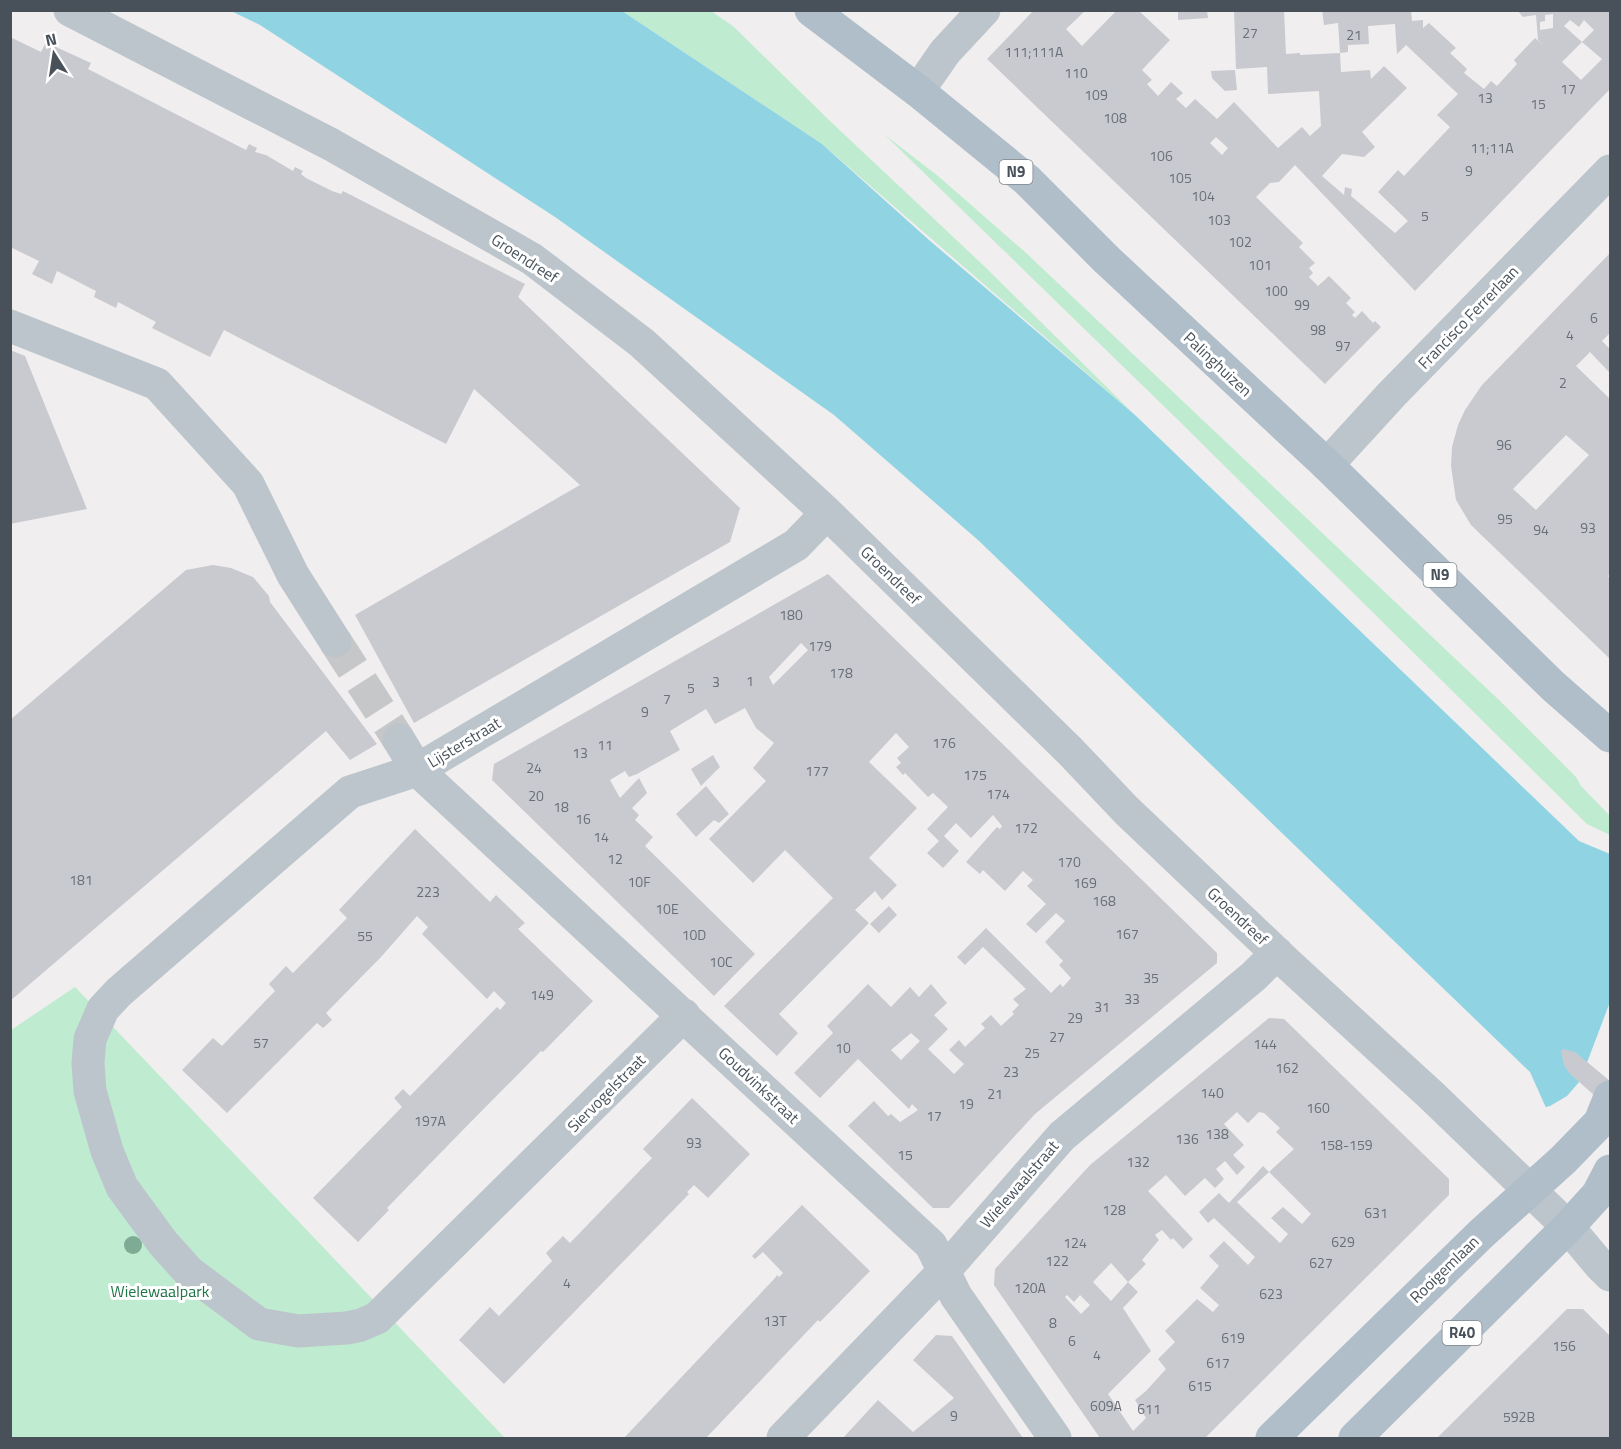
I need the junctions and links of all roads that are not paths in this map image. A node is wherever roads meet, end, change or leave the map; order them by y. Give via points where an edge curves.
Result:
1 (70, 10) edge
2 (811, 10) edge
3 (984, 10) edge
4 (918, 91) junction
5 (1611, 171) edge
6 (10, 326) edge
7 (1327, 465) junction
8 (827, 513) junction
9 (335, 641) tunnel mouth
10 (1611, 736) edge
11 (399, 740) tunnel mouth
12 (417, 770) junction
13 (1277, 952) junction
14 (684, 1015) junction
15 (1611, 1097) edge
16 (527, 1170) joint
17 (1604, 1183) edge
18 (1529, 1190) junction
19 (1568, 1227) junction
20 (944, 1271) junction
21 (1611, 1275) edge
22 (783, 1438) edge
23 (1055, 1438) edge
24 (1272, 1438) edge
25 (1355, 1438) edge

1 - 8 street, Groendreef via 332,145 532,259 642,343
2 - 4 main road, Palinghuizen / N9
3 - 4 street via 945,52
4 - 7 main road, Palinghuizen / N9 via 1027,180
5 - 7 street, Francisco Ferrerlaan
6 - 9 street via 157,384 248,484 293,575
7 - 10 main road, Palinghuizen / N9 via 1553,686
8 - 12 street, Lijsterstraat via 796,545
8 - 13 street, Groendreef via 1126,810
11 - 12 street, Goudvinkstraat
12 - 14 street, Goudvinkstraat
12 - 16 street, Lijsterstraat via 350,792 119,992 103,1010 90,1039 90,1091 107,1151 122,1186 189,1272 259,1324 298,1331 347,1328 377,1318
13 - 18 street, Groendreef
13 - 20 street, Wielewaalstraat via 1254,976 1062,1136
14 - 16 street, Siervogelstraat
14 - 20 street, Goudvinkstraat via 931,1245
15 - 18 main road, Rooigemlaan via 1600,1122
17 - 19 main road, R40
18 - 19 street, Groendreef
18 - 24 main road, Rooigemlaan
19 - 21 street, Groendreef
19 - 25 main road, R40
20 - 22 street, Wielewaalstraat
20 - 23 street, Goudvinkstraat via 956,1296

